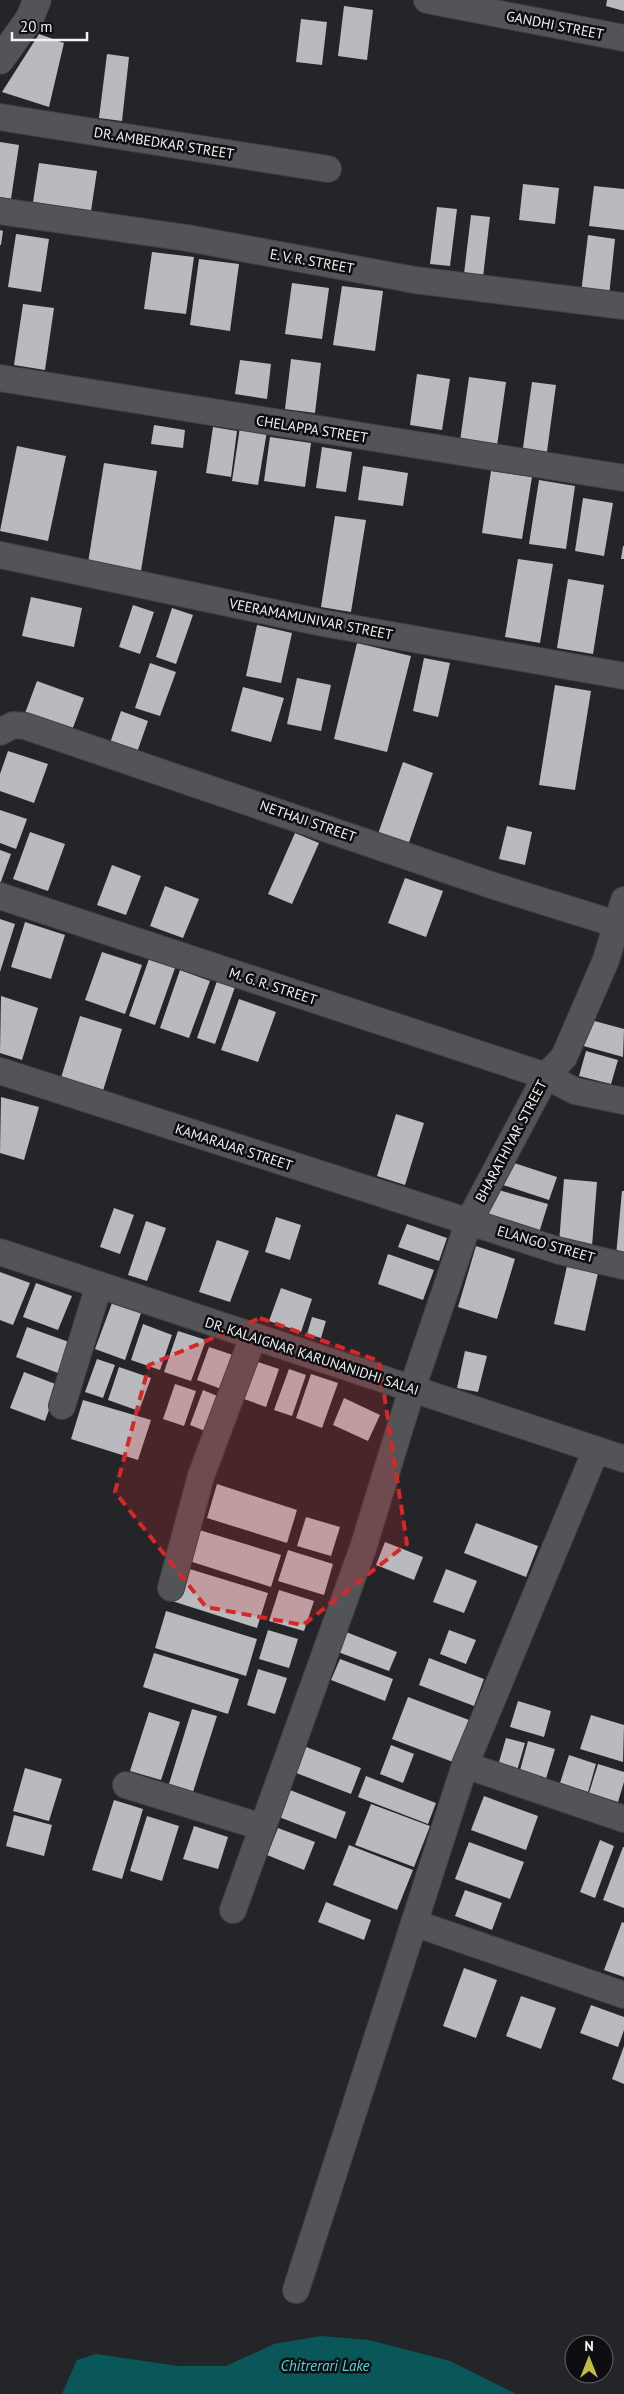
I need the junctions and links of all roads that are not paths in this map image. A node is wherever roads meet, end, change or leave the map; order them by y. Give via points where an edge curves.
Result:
1 (37, 0) edge
2 (427, 0) edge
3 (624, 38) edge
4 (0, 60) edge
5 (0, 117) edge
6 (328, 169) dead end
7 (0, 211) edge
8 (624, 306) edge
9 (0, 378) edge
10 (624, 478) edge
11 (0, 555) edge
12 (624, 676) edge
13 (0, 732) edge
14 (0, 896) edge
15 (620, 912) edge
16 (0, 1071) edge
17 (546, 1076) junction
18 (624, 1101) edge
19 (469, 1220) junction
20 (0, 1252) edge
21 (624, 1266) edge
22 (99, 1285) junction
23 (254, 1337) junction
24 (412, 1389) junction
25 (62, 1406) dead end
26 (596, 1450) junction
27 (624, 1459) edge
28 (171, 1588) dead end
29 (465, 1765) junction
30 (126, 1785) dead end
31 (624, 1819) edge
32 (262, 1827) junction
33 (233, 1910) dead end
34 (414, 1922) junction
35 (624, 1995) edge
36 (296, 2290) dead end

1 - 4 street via 30,18
2 - 3 street, GANDHI STREET
5 - 6 street, DR. AMBEDKAR STREET
7 - 8 street, E. V. R. STREET via 187,238 415,280
9 - 10 street, CHELAPPA STREET
11 - 12 street, VEERAMAMUNIVAR STREET via 323,623
13 - 15 street, NETHAJI STREET via 13,725 25,726 494,886
14 - 17 street, M. G. R. STREET
15 - 17 street, BHARATHIYAR STREET via 606,960 564,1057
16 - 19 street, KAMARAJAR STREET
17 - 18 street, M. G. R. STREET via 576,1091
17 - 19 street, BHARATHIYAR STREET
19 - 21 street, ELANGO STREET via 560,1251
19 - 24 street, BHARATHIYAR STREET
20 - 22 street, DR. KALAIGNAR KARUNANIDHI SALAI
22 - 23 street, DR. KALAIGNAR KARUNANIDHI SALAI
22 - 25 street
23 - 24 street, DR. KALAIGNAR KARUNANIDHI SALAI
23 - 28 street via 201,1476
24 - 26 street, DR. KALAIGNAR KARUNANIDHI SALAI
24 - 32 street, BHARATHIYAR STREET via 363,1548
26 - 27 street, DR. KALAIGNAR KARUNANIDHI SALAI
26 - 29 street
29 - 31 street
29 - 34 street
30 - 32 street
32 - 33 street, BHARATHIYAR STREET
34 - 35 street
34 - 36 street

